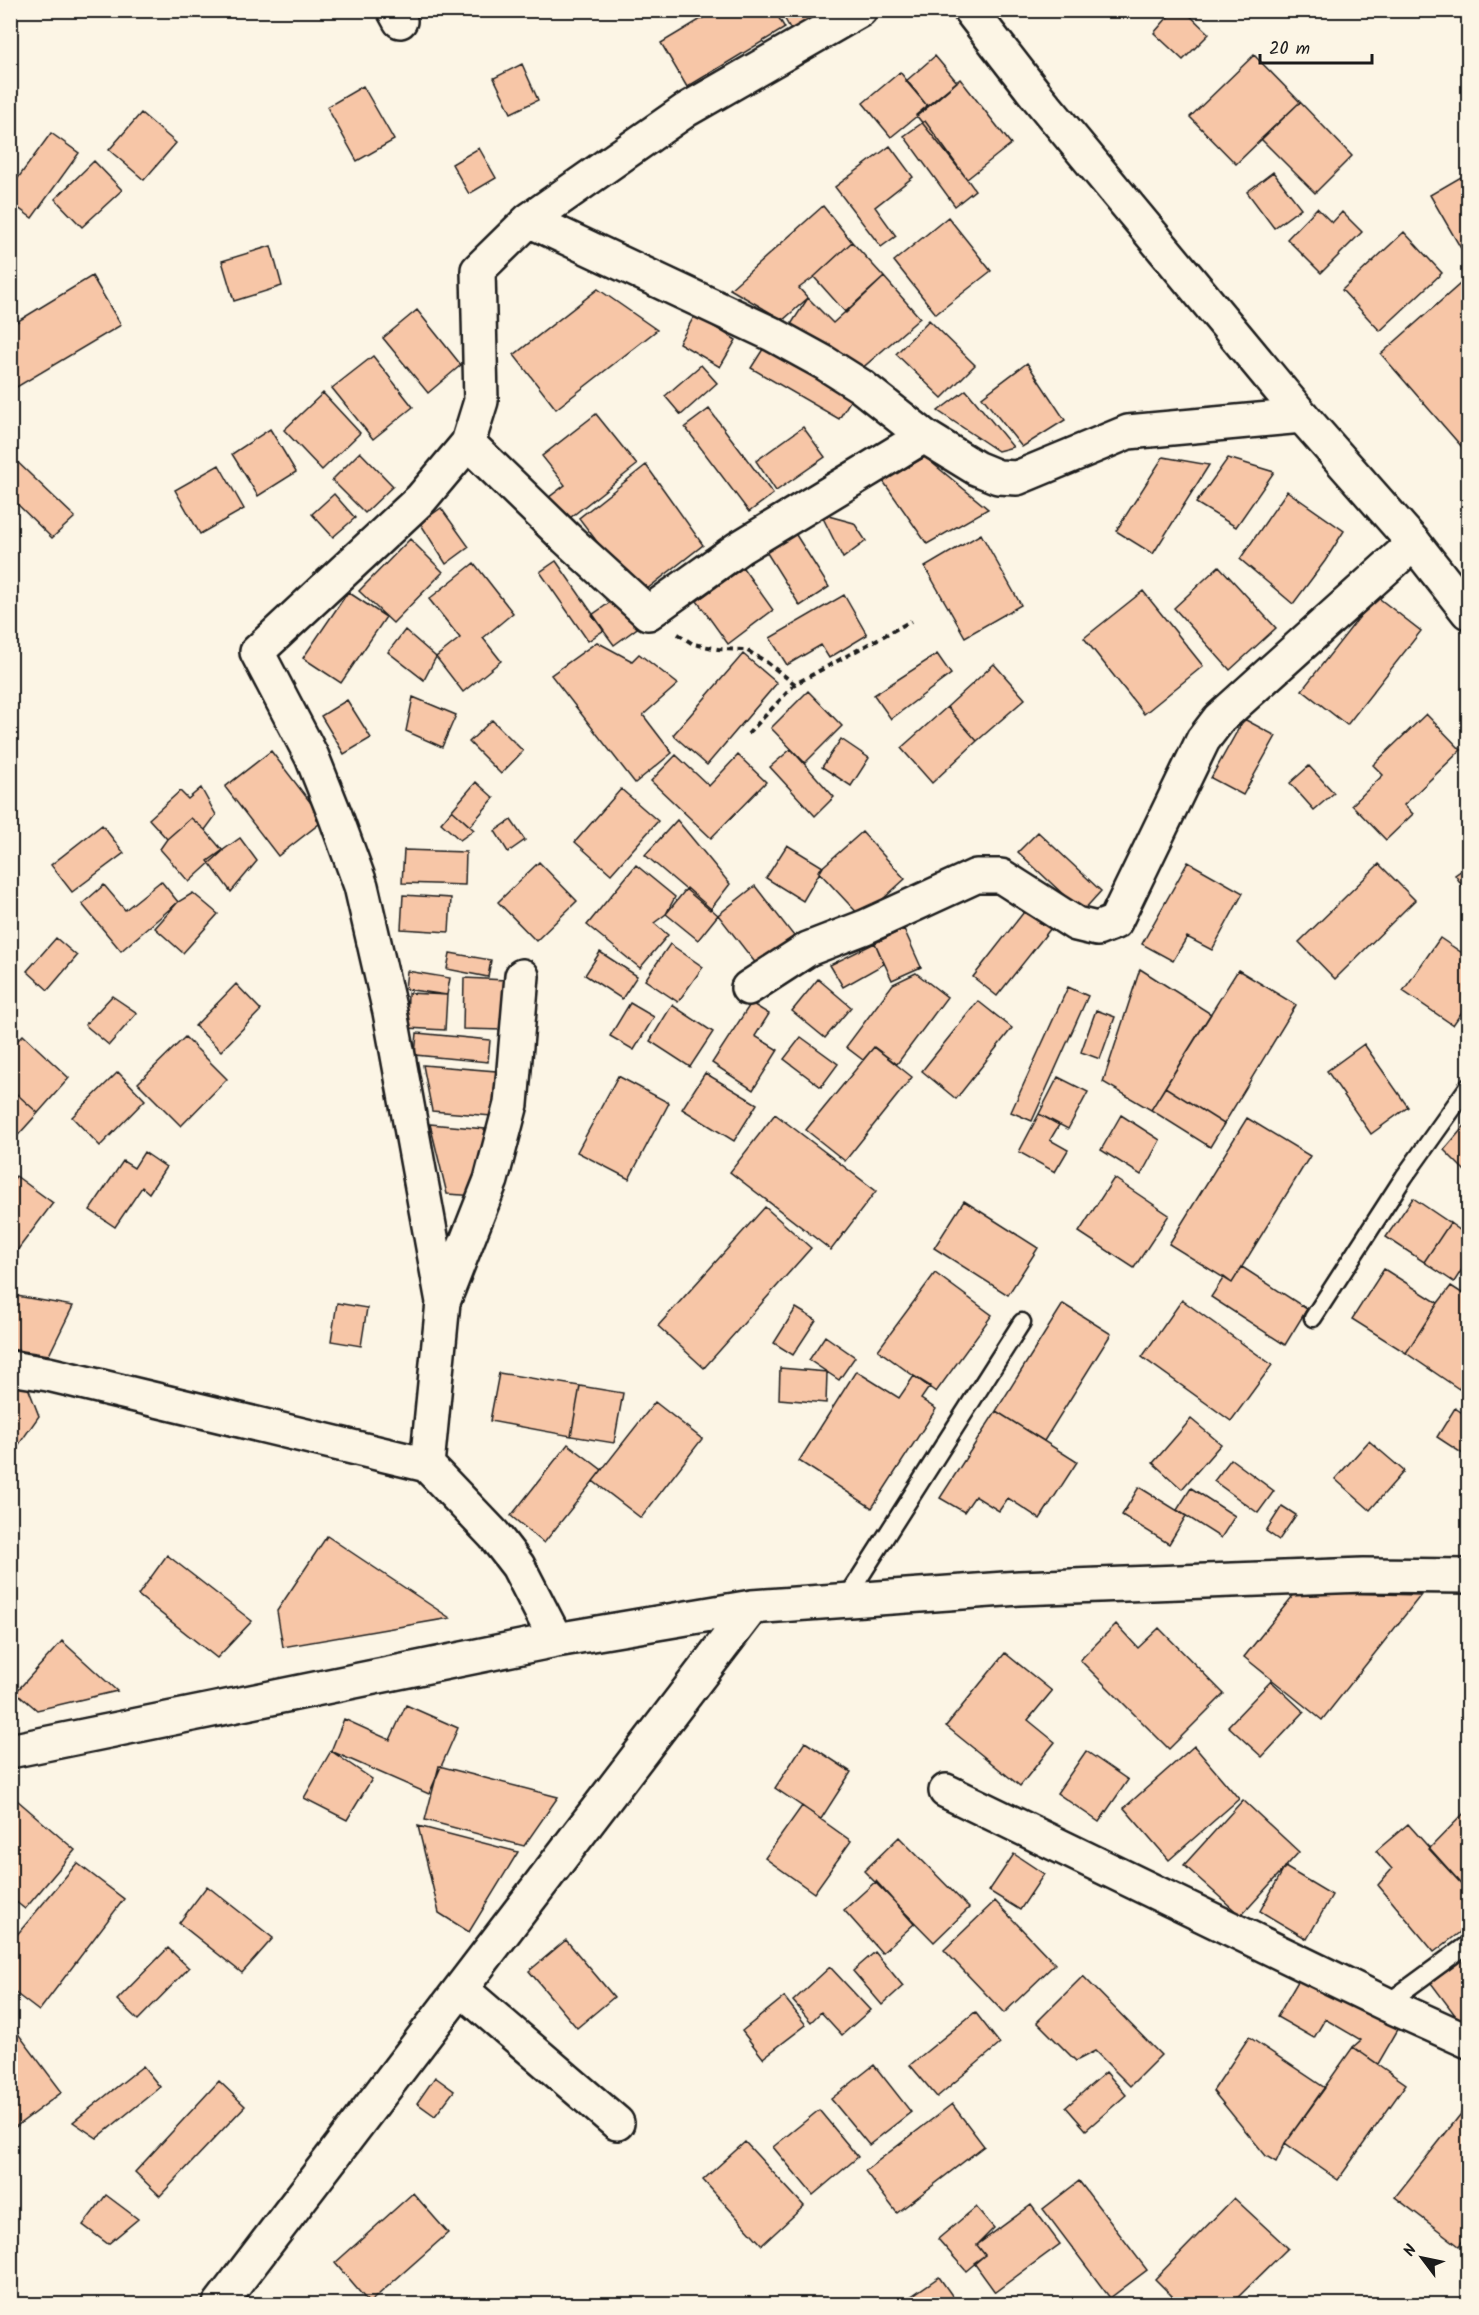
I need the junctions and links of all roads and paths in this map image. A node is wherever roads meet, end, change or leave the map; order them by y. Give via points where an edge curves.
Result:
1 (860, 10) edge
2 (970, 10) edge
3 (529, 220) junction
4 (1302, 416) junction
5 (924, 436) junction
6 (468, 443) junction
7 (1414, 543) junction
8 (1468, 612) edge
9 (648, 614) junction
10 (911, 621) dead end
11 (795, 684) junction
12 (748, 734) dead end
13 (522, 976) dead end
14 (748, 988) dead end
15 (1468, 1087) edge
16 (443, 1302) junction
17 (1313, 1318) dead end
18 (1022, 1322) dead end
19 (10, 1368) edge
20 (427, 1465) junction
21 (1468, 1576) edge
22 (846, 1599) junction
23 (752, 1607) junction
24 (556, 1640) junction
25 (10, 1751) edge
26 (946, 1791) dead end
27 (1468, 1944) edge
28 (461, 1989) junction
29 (1386, 2004) junction
30 (1468, 2041) edge
31 (617, 2123) dead end
32 (220, 2304) edge

1 - 3 street via 686,110
2 - 4 street
3 - 5 street via 772,334 861,386
3 - 6 street via 478,270 481,401
4 - 5 street via 1128,432 1017,478 998,477 976,468
4 - 7 street
5 - 9 street via 739,548
6 - 9 street
6 - 16 street via 421,499 257,652 312,757 361,886 390,1012
7 - 8 street
7 - 14 street via 1219,719 1203,740 1115,922 1097,929 1076,924 1001,876 976,876 808,949
9 - 11 path via 693,644 746,650
10 - 11 path
11 - 12 path
13 - 16 street via 511,1104 490,1180
15 - 17 lane
16 - 20 street
18 - 22 lane
19 - 20 street
20 - 24 street via 494,1534 518,1566
21 - 22 street via 1351,1575 1019,1587
22 - 23 street
23 - 24 street
23 - 28 street
24 - 25 street
26 - 29 street
27 - 29 lane
28 - 31 street
28 - 32 street
29 - 30 street

